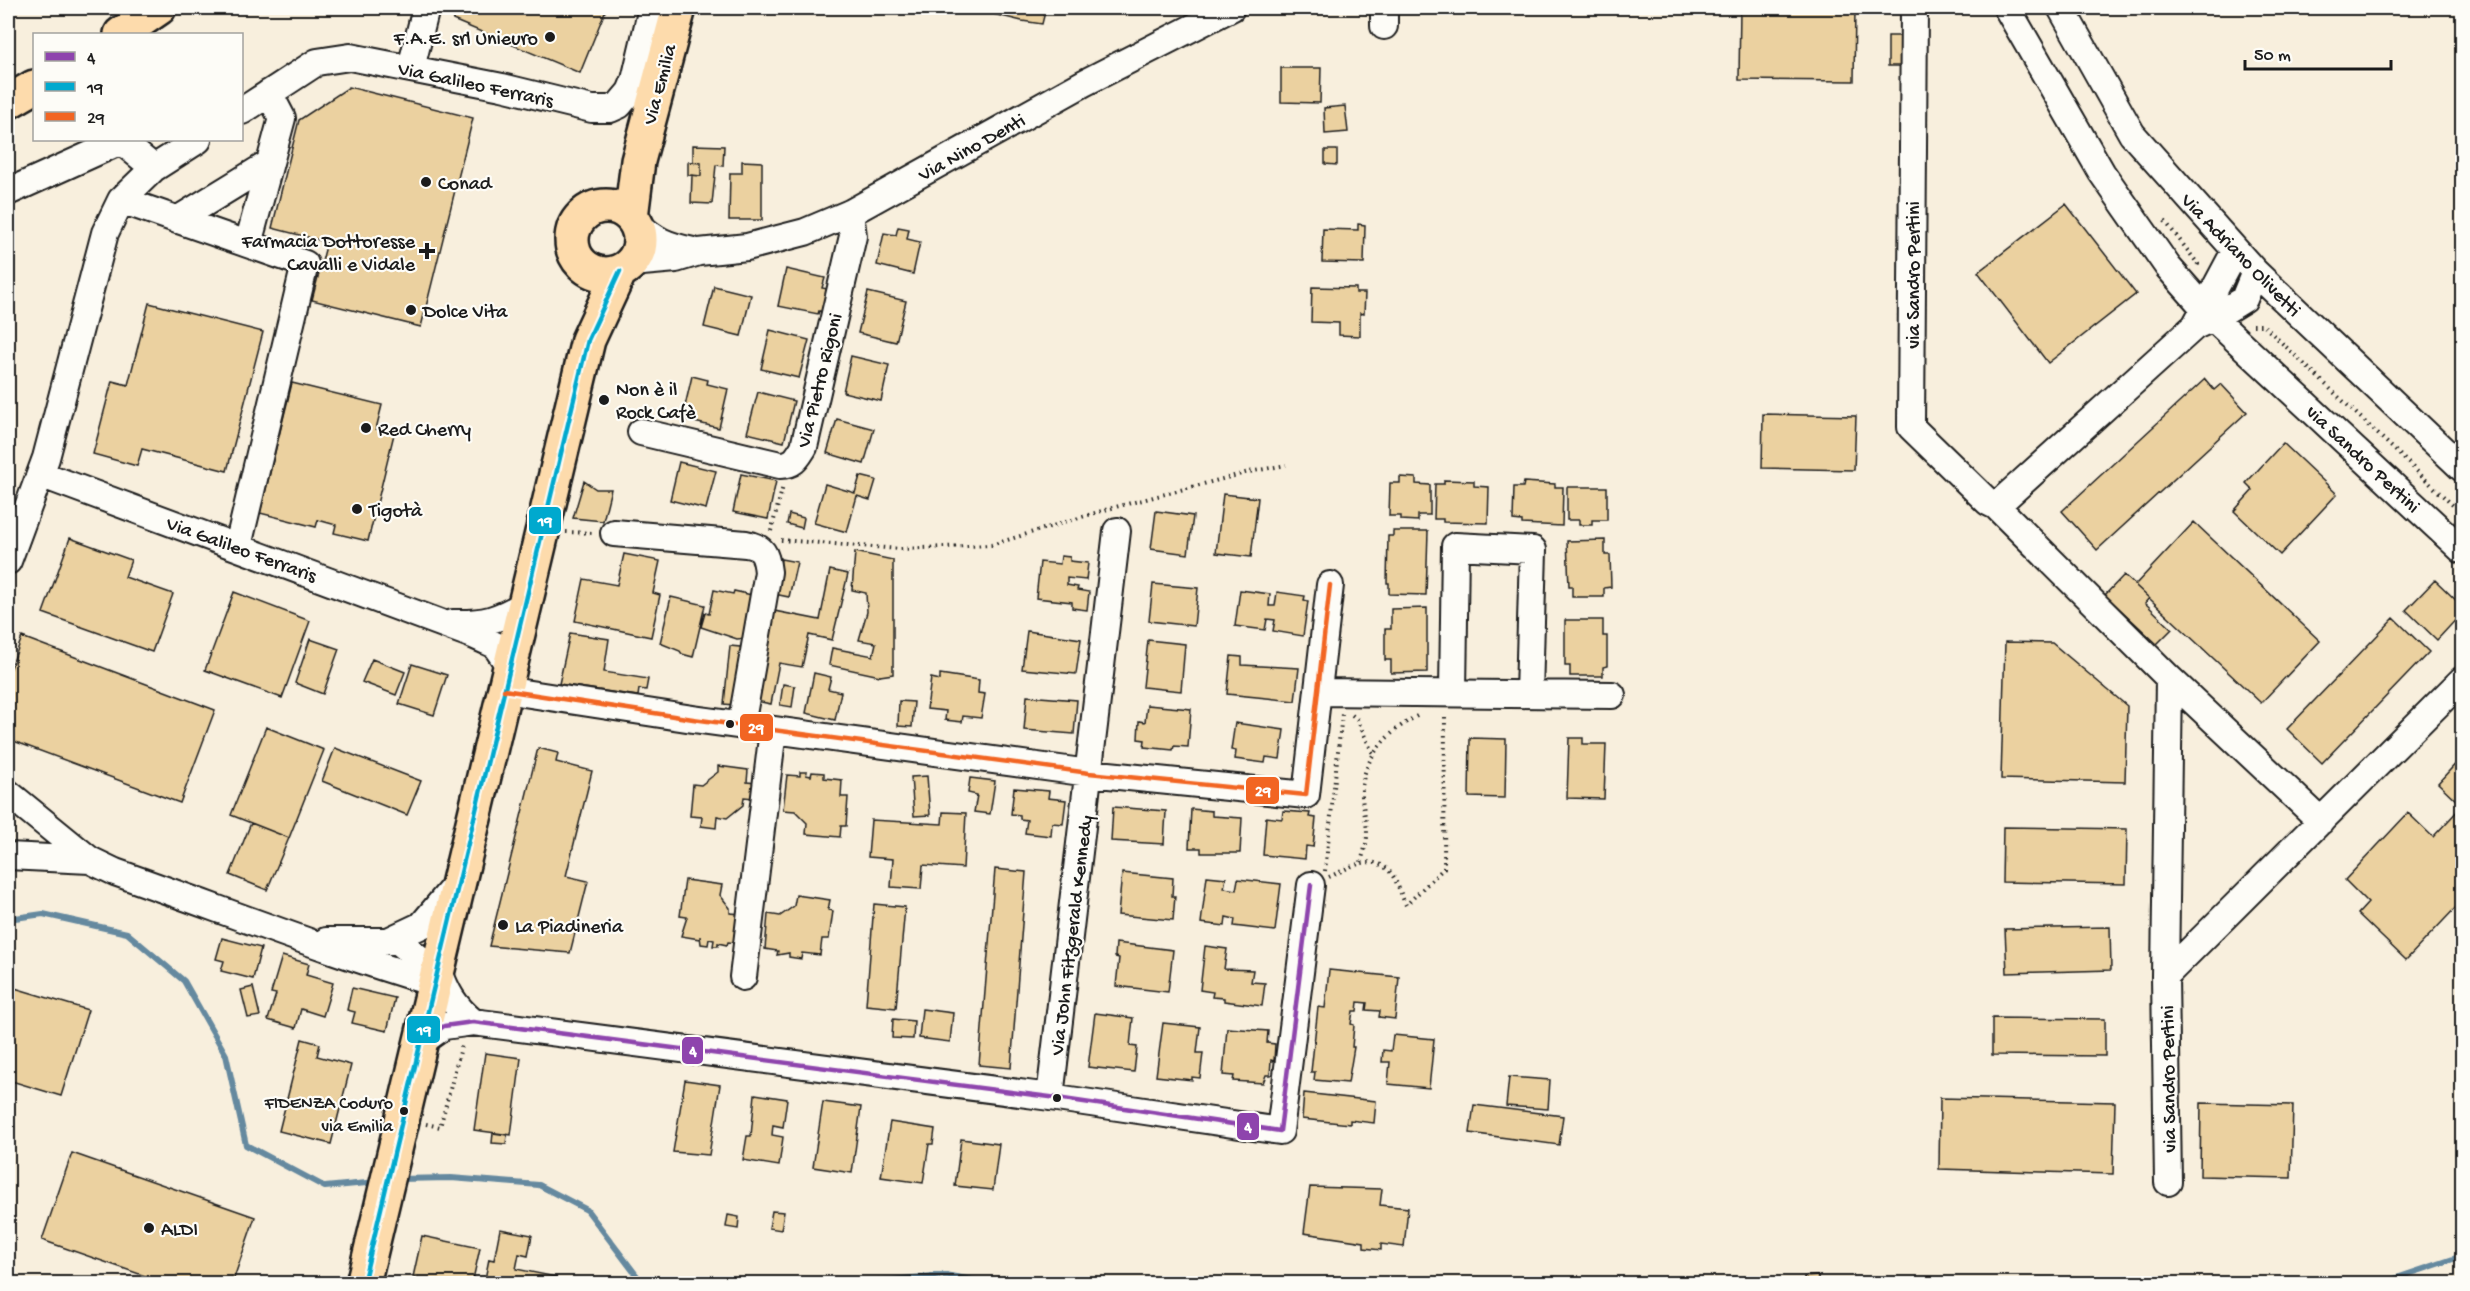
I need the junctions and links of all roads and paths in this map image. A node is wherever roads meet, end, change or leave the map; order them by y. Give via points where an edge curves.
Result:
1 (159, 8) edge
2 (426, 8) edge
3 (652, 8) edge
4 (679, 8) edge
5 (1231, 8) edge
6 (1914, 8) edge
7 (2007, 8) edge
8 (2061, 8) edge
9 (122, 33) edge
10 (411, 68) junction
11 (269, 93) junction
12 (243, 110) edge
13 (196, 141) edge
14 (638, 161) junction
15 (270, 163) junction
16 (154, 168) junction
17 (8, 192) edge
18 (121, 200) junction
19 (592, 208) junction
20 (850, 213) junction
21 (177, 220) junction
22 (633, 220) junction
23 (248, 244) junction
24 (2235, 251) junction
25 (699, 252) junction
26 (584, 267) junction
27 (626, 267) junction
28 (2255, 272) junction
29 (2237, 304) junction
30 (2204, 317) junction
31 (588, 340) junction
32 (2341, 354) junction
33 (641, 432) dead end
34 (788, 465) junction
35 (1286, 465) dead end
36 (2463, 468) edge
37 (40, 474) junction
38 (1996, 506) junction
39 (1117, 531) dead end
40 (542, 532) junction
41 (614, 533) joint
42 (763, 543) junction
43 (238, 546) junction
44 (2463, 550) edge
45 (8, 561) edge
46 (1330, 585) dead end
47 (525, 604) junction
48 (443, 623) junction
49 (2169, 678) junction
50 (507, 679) junction
51 (2463, 680) edge
52 (1318, 692) junction
53 (1448, 693) junction
54 (1529, 693) junction
55 (1612, 695) dead end
56 (1422, 713) dead end
57 (741, 726) junction
58 (773, 730) junction
59 (1373, 754) junction
60 (1089, 773) junction
61 (8, 793) edge
62 (2321, 821) junction
63 (8, 856) edge
64 (90, 861) junction
65 (1361, 862) junction
66 (459, 881) junction
67 (1311, 885) dead end
68 (302, 938) junction
69 (388, 941) junction
70 (436, 976) junction
71 (743, 976) dead end
72 (2165, 976) junction
73 (469, 1028) junction
74 (420, 1043) junction
75 (1050, 1097) junction
76 (402, 1119) junction
77 (2168, 1182) dead end
78 (363, 1284) edge

1 - 9 main road
2 - 10 street
3 - 10 street, Via Galileo Ferraris via 635,80 619,105 610,109 592,109
4 - 14 main road, Via Emilia
5 - 20 street, Via Nino Denti via 1084,83
6 - 38 street, via Sandro Pertini via 1911,427
7 - 30 street, via Sandro Pertini via 2102,173
8 - 24 street, Via Adriano Olivetti via 2132,134
10 - 11 street, Via Galileo Ferraris via 350,57 328,60 317,62
11 - 12 street, Via Galileo Ferraris
11 - 15 street via 282,118
13 - 16 street
14 - 19 main road, Via Emilia
14 - 22 main road, Via Emilia
15 - 21 street
15 - 23 street
16 - 17 street via 121,141
16 - 18 street
18 - 21 street
18 - 37 street via 105,233
19 - 22 main road via 613,206
19 - 26 main road via 579,218 571,236 574,255
20 - 25 street, Via Nino Denti via 805,232 747,247
20 - 34 street, Via Pietro Rigoni via 853,236 804,447
21 - 23 street
22 - 25 street, Via Nino Denti via 654,239
22 - 27 main road via 640,243
23 - 43 street via 305,264
24 - 28 street, Via Adriano Olivetti
24 - 30 street
25 - 27 street, Via Nino Denti
26 - 27 main road via 602,274
26 - 31 main road
27 - 31 main road
28 - 29 street via 2244,299
28 - 32 street, Via Adriano Olivetti
29 - 30 street
29 - 32 street via 2268,305 2318,348
30 - 38 street
30 - 44 street, via Sandro Pertini
31 - 40 main road
32 - 36 street, Via Adriano Olivetti
33 - 34 street, Via Pietro Rigoni
34 - 42 path
35 - 42 path via 1108,508 991,545 900,549
37 - 43 street, Via Galileo Ferraris
37 - 45 street
38 - 49 street, via Sandro Pertini
39 - 60 street, Via John Fitzgerald Kennedy
40 - 41 path via 560,539 563,531
40 - 47 main road
41 - 42 street
42 - 57 street via 768,572
43 - 48 street, Via Galileo Ferraris
46 - 52 street
47 - 48 street via 502,618 480,624
47 - 50 main road
48 - 50 street, Via Galileo Ferraris via 495,645
49 - 62 street, via Sandro Pertini
49 - 72 street, via Sandro Pertini
50 - 57 street
50 - 66 main road
51 - 62 street
52 - 53 street
52 - 60 street via 1306,795
53 - 54 street
53 - 54 street via 1455,546 1533,550
53 - 65 path via 1444,867 1406,906 1390,871 1373,862
54 - 55 street
56 - 59 path via 1387,737
57 - 58 street
58 - 60 street
58 - 71 street
59 - 65 path via 1362,794 1367,836
59 - 65 path via 1357,718 1343,708 1324,880
60 - 75 street, Via John Fitzgerald Kennedy
61 - 64 street
62 - 72 street
63 - 64 street
64 - 68 street
66 - 69 street via 422,925
66 - 70 main road
67 - 75 street via 1280,1131
68 - 69 street
68 - 70 street via 338,954
69 - 70 street via 406,946
70 - 73 street
70 - 74 main road
72 - 77 street, via Sandro Pertini
73 - 74 street via 444,1026
73 - 75 street
73 - 76 path via 440,1127
74 - 76 main road
76 - 78 main road

